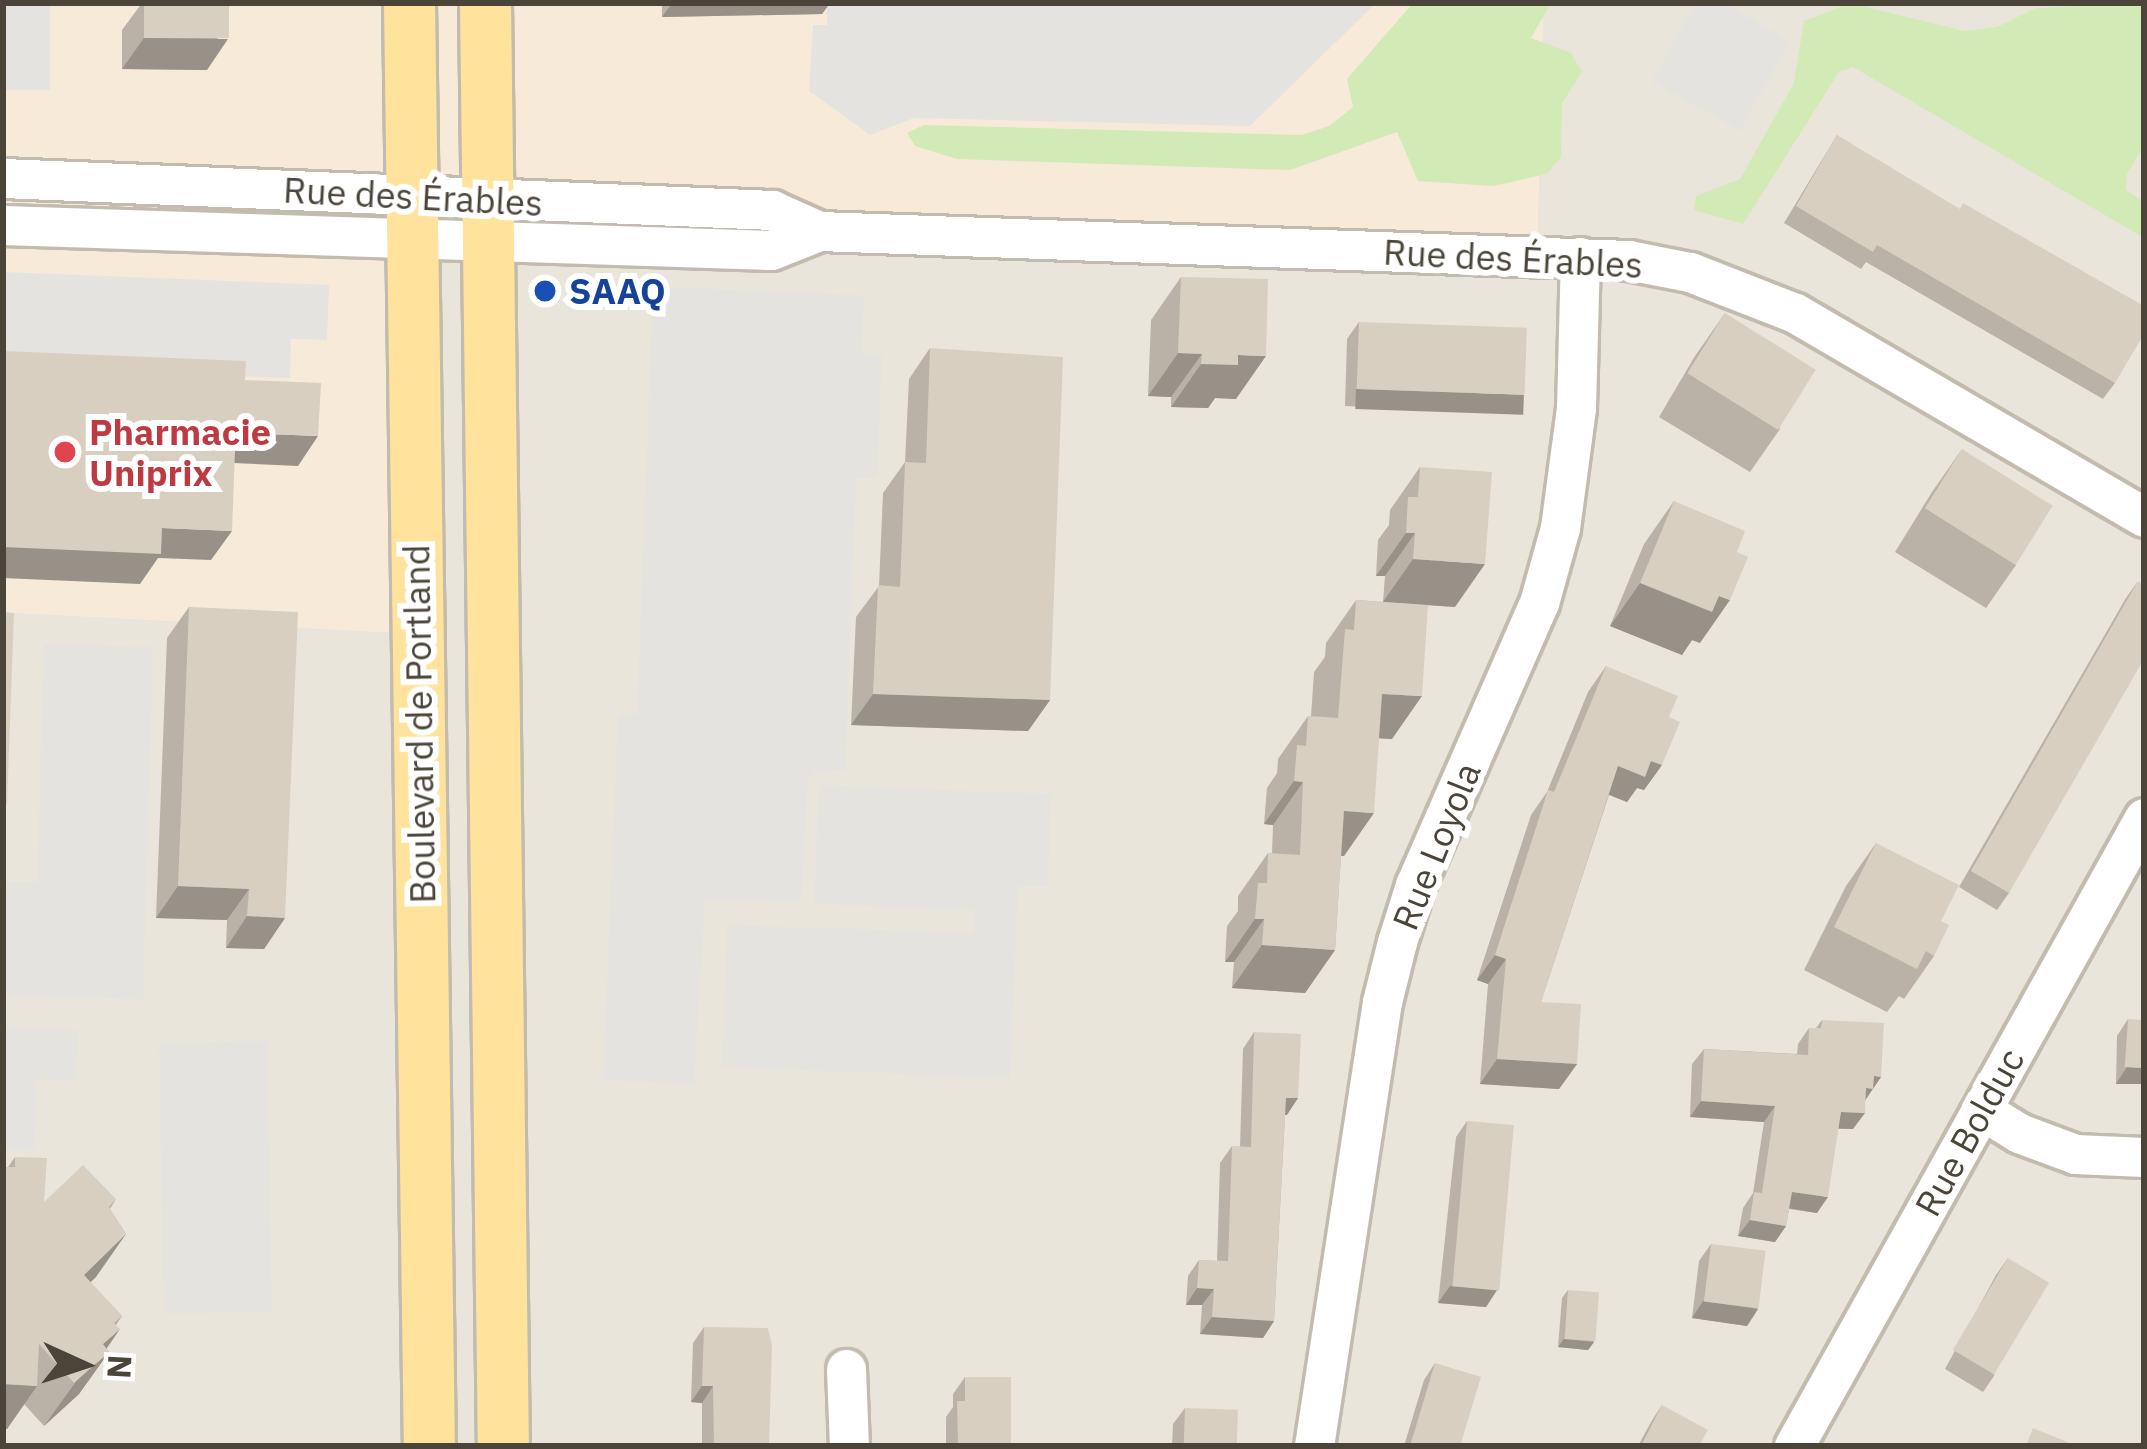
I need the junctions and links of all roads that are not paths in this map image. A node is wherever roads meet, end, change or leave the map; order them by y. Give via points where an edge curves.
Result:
1 (409, 3) edge
2 (485, 3) edge
3 (3, 178) edge
4 (411, 216) junction
5 (487, 220) junction
6 (3, 225) edge
7 (1580, 257) junction
8 (2144, 517) edge
9 (2144, 818) edge
10 (1982, 1110) junction
11 (2144, 1157) edge
12 (846, 1369) dead end
13 (429, 1446) edge
14 (503, 1446) edge
15 (849, 1446) edge
16 (1314, 1446) edge
17 (1794, 1446) edge

1 - 4 main road, Boulevard de Portland
2 - 5 main road, Boulevard de Portland
3 - 4 street, Rue des Érables
4 - 5 street, Rue des Érables
4 - 6 street, Rue des Érables
4 - 13 main road, Boulevard de Portland
5 - 7 street, Rue des Érables via 771,250 819,231
5 - 14 main road, Boulevard de Portland
7 - 8 street, Rue des Érables via 1690,272 1795,314
7 - 16 street, Rue Loyola via 1576,408 1560,528 1539,603 1396,943
9 - 10 street, Rue Bolduc
10 - 11 street via 2074,1154
10 - 17 street, Rue Bolduc
12 - 15 street

